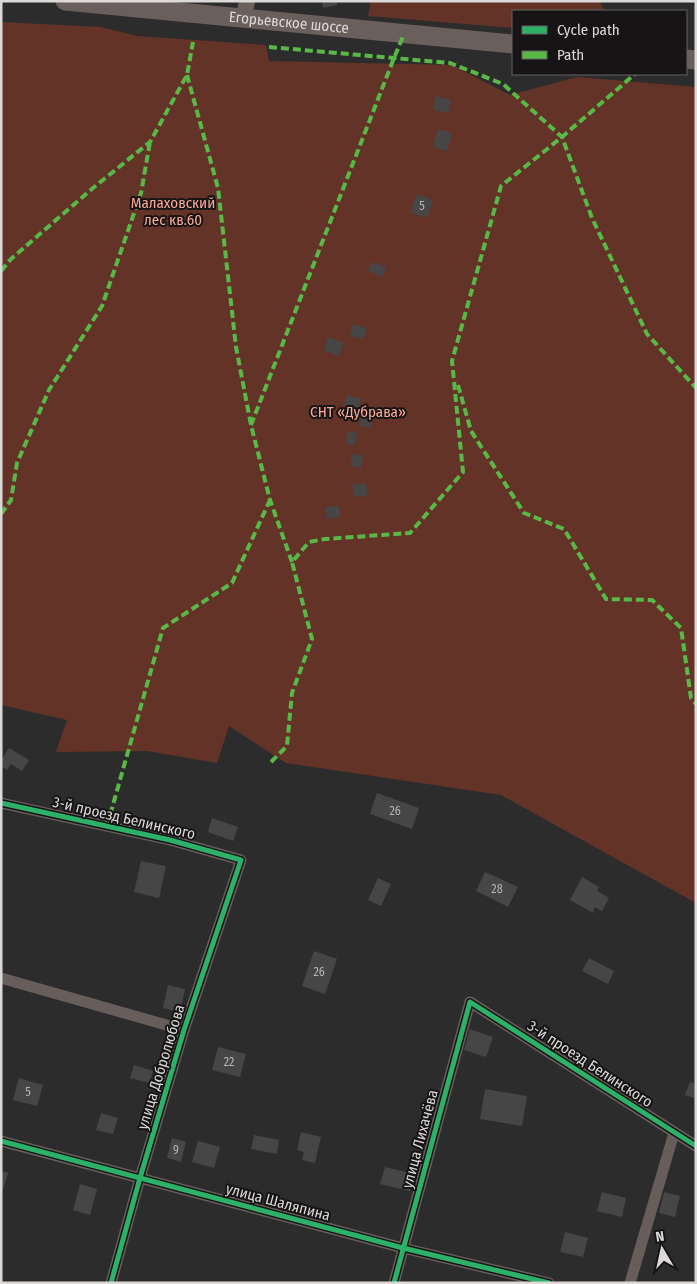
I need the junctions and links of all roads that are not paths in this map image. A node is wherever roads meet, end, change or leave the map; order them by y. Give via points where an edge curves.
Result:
1 (65, 1) edge
2 (246, 9) edge
3 (512, 44) edge
4 (1, 803) edge
5 (241, 860) joint
6 (1, 978) edge
7 (470, 1002) joint
8 (184, 1030) junction
9 (674, 1133) junction
10 (1, 1141) edge
11 (696, 1146) edge
12 (140, 1178) junction
13 (403, 1248) junction
14 (111, 1283) edge
15 (394, 1283) edge
16 (549, 1283) edge
17 (630, 1283) edge

1 - 2 main road, Егорьевское шоссе
2 - 3 main road, Егорьевское шоссе via 358,30
4 - 5 street, 3-й проезд Белинского via 170,840
5 - 8 street, улица Добролюбова
6 - 8 street
7 - 9 street, 3-й проезд Белинского
7 - 13 street, улица Лихачёва
8 - 12 street, улица Добролюбова
9 - 11 street, 3-й проезд Белинского
9 - 17 street
10 - 12 street, улица Шаляпина
12 - 13 street, улица Шаляпина
12 - 14 street, улица Добролюбова
13 - 15 street, улица Лихачёва
13 - 16 street, улица Шаляпина

